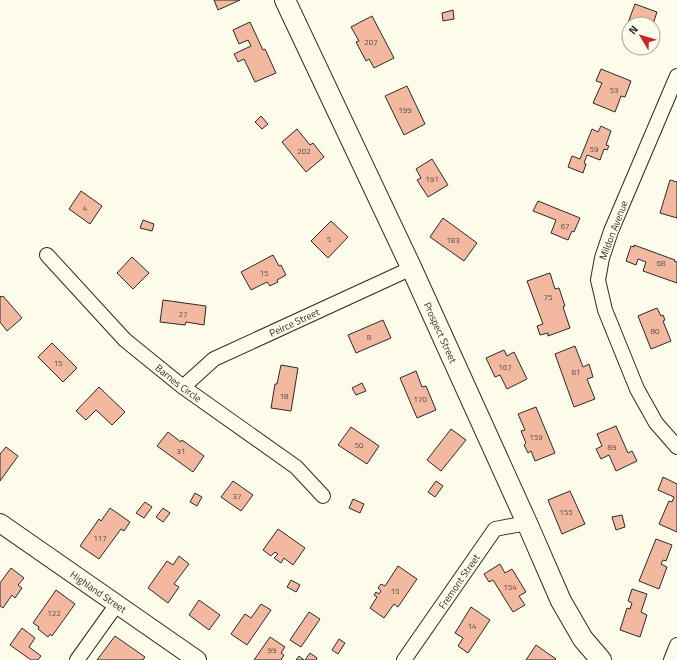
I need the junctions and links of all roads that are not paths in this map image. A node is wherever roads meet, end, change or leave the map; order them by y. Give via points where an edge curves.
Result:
1 (285, 0) edge
2 (677, 76) edge
3 (47, 256) dead end
4 (412, 268) junction
5 (183, 387) junction
6 (677, 446) edge
7 (323, 496) dead end
8 (0, 523) edge
9 (527, 523) junction
10 (117, 604) junction
11 (677, 645) edge
12 (77, 660) edge
13 (197, 660) edge
14 (404, 660) edge
15 (601, 660) edge
16 (671, 660) edge

1 - 4 main road, Prospect Street
2 - 6 street, Mildon Avenue via 611,231 598,280 605,310 637,389 656,423
3 - 5 street, Barnes Circle via 125,340
4 - 5 street, Peirce Street via 214,359
4 - 9 main road, Prospect Street
5 - 7 street, Barnes Circle via 296,468
8 - 10 street, Highland Street
9 - 14 street, Fremont Street via 495,530
9 - 15 main road, Prospect Street via 561,601 583,639
10 - 12 street
10 - 13 street, Highland Street
11 - 16 street

